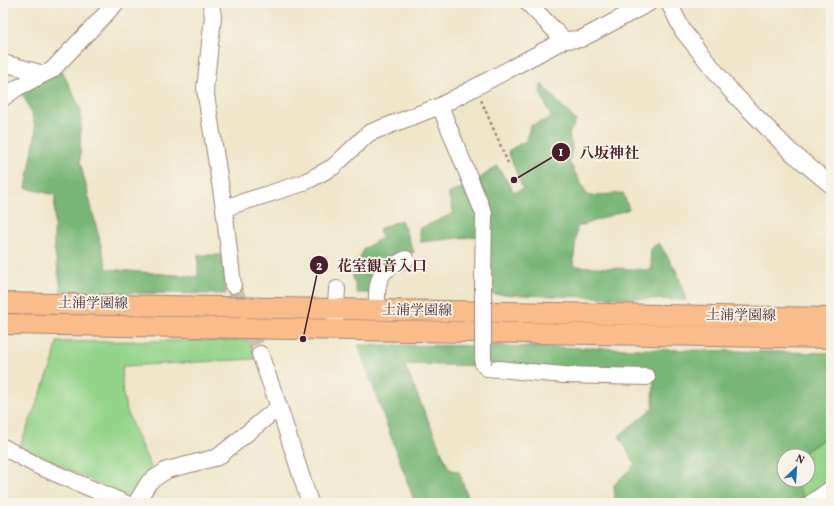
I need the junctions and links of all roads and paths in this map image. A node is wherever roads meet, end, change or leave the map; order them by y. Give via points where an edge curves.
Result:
1 (116, 3) edge
2 (211, 3) edge
3 (528, 3) edge
4 (649, 3) edge
5 (669, 3) edge
6 (564, 40) junction
7 (3, 63) edge
8 (44, 74) junction
9 (476, 87) junction
10 (3, 98) edge
11 (440, 106) junction
12 (508, 163) dead end
13 (831, 185) edge
14 (224, 208) junction
15 (406, 260) dead end
16 (233, 285) tunnel mouth
17 (337, 289) dead end
18 (3, 303) edge
19 (335, 309) junction
20 (377, 310) junction
21 (831, 318) edge
22 (3, 324) edge
23 (335, 330) junction
24 (831, 338) edge
25 (260, 354) tunnel mouth
26 (646, 377) dead end
27 (280, 407) junction
28 (3, 447) edge
29 (831, 489) edge
30 (125, 503) edge
31 (136, 503) edge
32 (310, 503) edge
33 (811, 503) edge

1 - 8 street via 52,70
2 - 14 street via 213,17 205,89
3 - 6 street
4 - 6 street via 581,39
5 - 13 street via 683,31 731,92 790,151
6 - 9 street
7 - 8 street
8 - 10 street
9 - 11 street
9 - 12 path
11 - 14 street via 370,133 333,167 303,183
11 - 26 street, bridge via 484,214 483,364 487,368 564,375
14 - 16 street
15 - 20 street via 385,270 380,277
17 - 19 street
18 - 19 main road, 土浦学園線
19 - 20 main road, 土浦学園線
19 - 23 street
20 - 21 main road, 土浦学園線
22 - 23 main road, 土浦学園線
23 - 24 main road, 土浦学園線
25 - 27 street
27 - 31 street via 218,457 168,470 149,482
27 - 32 street
28 - 30 street via 38,466
29 - 33 street

